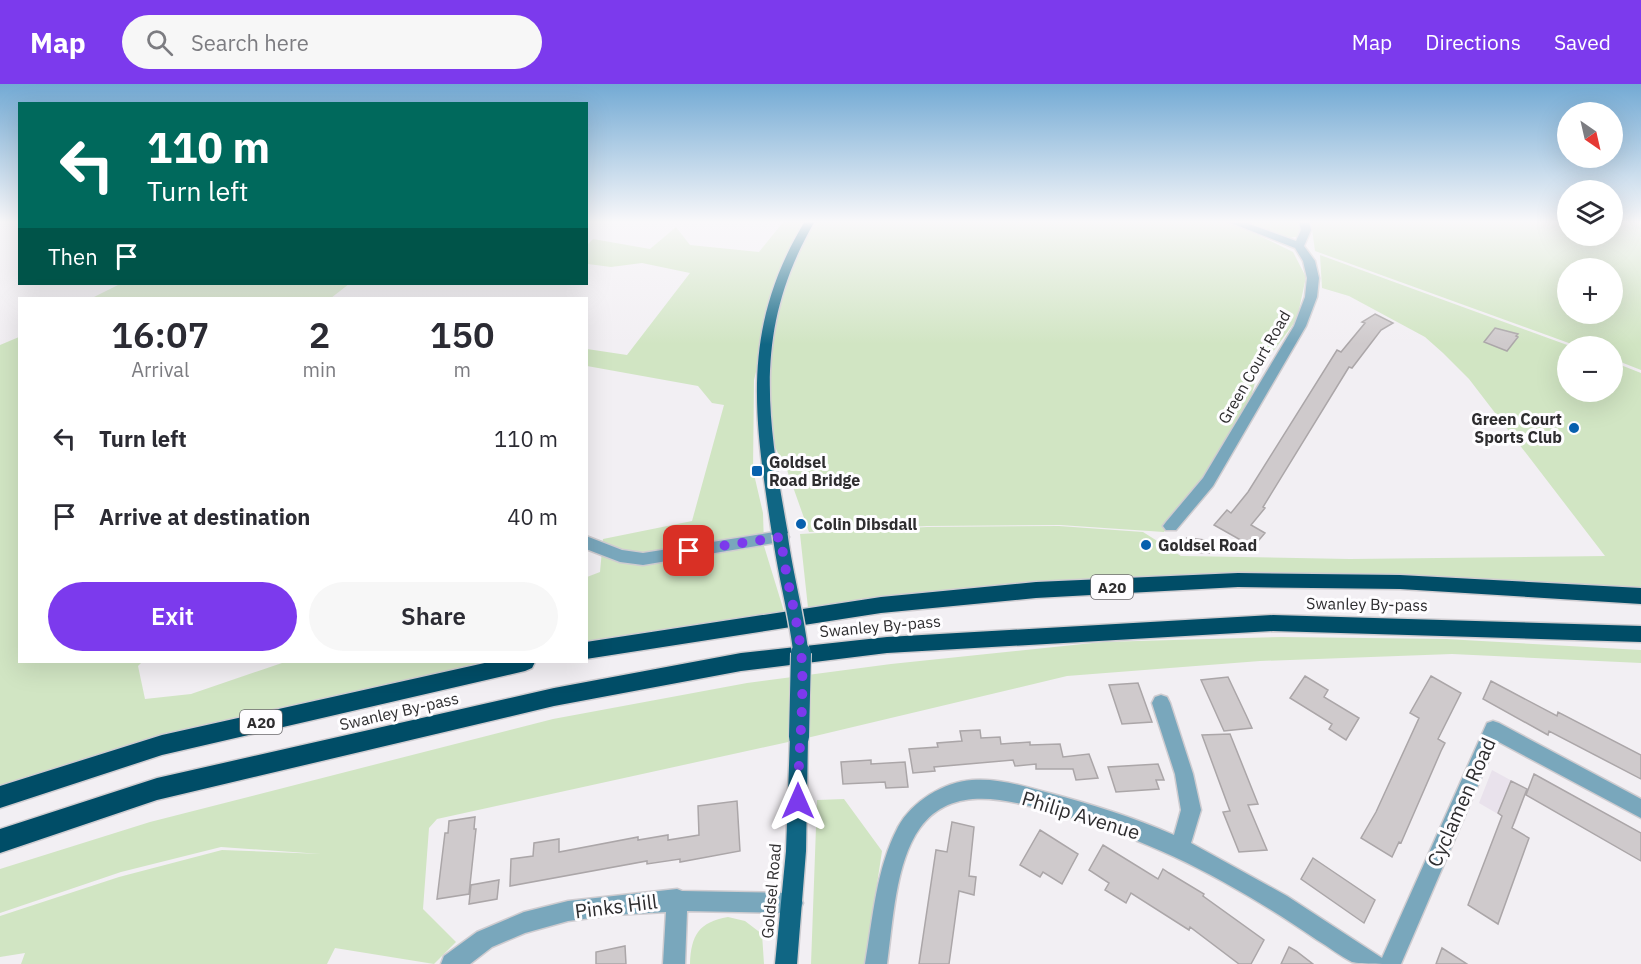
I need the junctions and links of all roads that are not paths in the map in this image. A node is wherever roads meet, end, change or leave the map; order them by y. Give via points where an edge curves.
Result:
1 (787, 262) edge
2 (1309, 262) edge
3 (1171, 526) dead end
4 (780, 536) junction
5 (588, 543) edge
6 (1641, 596) edge
7 (1641, 634) edge
8 (588, 651) edge
9 (521, 663) edge
10 (1161, 703) dead end
11 (0, 797) edge
12 (1641, 809) edge
13 (0, 841) edge
14 (1180, 848) junction
15 (677, 899) junction
16 (792, 903) junction
17 (452, 964) edge
18 (674, 964) edge
19 (786, 964) edge
20 (876, 964) edge
21 (1373, 964) edge
22 (1390, 964) edge

1 - 4 main road, Goldsel Road via 764,343 768,461
2 - 3 street, Green Court Road via 1311,297 1300,326 1208,482
4 - 5 street via 643,559 620,556
4 - 16 main road, Goldsel Road, bridge via 802,662
6 - 8 highway, Swanley By-pass / A20 via 1388,581 1238,580 1036,590 881,605
7 - 13 highway, Swanley By-pass via 1273,623 887,645 741,662 554,696 157,789
9 - 11 highway, Swanley By-pass / A20 via 162,745
10 - 14 street via 1191,810
12 - 22 street, Cyclamen Road via 1493,729
14 - 20 street, Philip Avenue via 1099,816 1030,796 967,789 950,795 914,820 902,840
14 - 21 street, Philip Avenue via 1271,897
15 - 16 street, Pinks Hill
15 - 17 street, Pinks Hill via 616,903 559,913 500,933
15 - 18 street
16 - 19 main road, Goldsel Road

